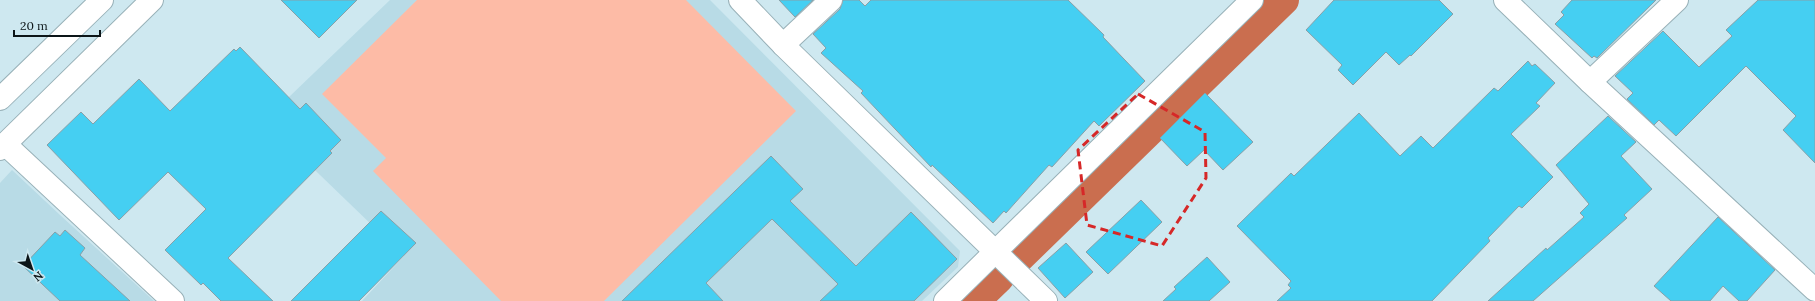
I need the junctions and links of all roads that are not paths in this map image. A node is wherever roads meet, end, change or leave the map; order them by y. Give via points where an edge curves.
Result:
1 (102, 0) edge
2 (152, 0) edge
3 (740, 0) edge
4 (831, 0) edge
5 (1252, 0) edge
6 (1505, 0) edge
7 (1677, 0) edge
8 (783, 45) junction
9 (1590, 82) junction
10 (0, 99) edge
11 (2, 146) edge
12 (995, 253) junction
13 (1815, 290) edge
14 (173, 301) edge
15 (945, 301) edge
16 (1046, 301) edge

1 - 10 street
2 - 11 street
3 - 8 street
4 - 8 street
5 - 12 street
6 - 9 street
7 - 9 street
8 - 12 street
9 - 13 street
11 - 14 street
12 - 15 street
12 - 16 street

